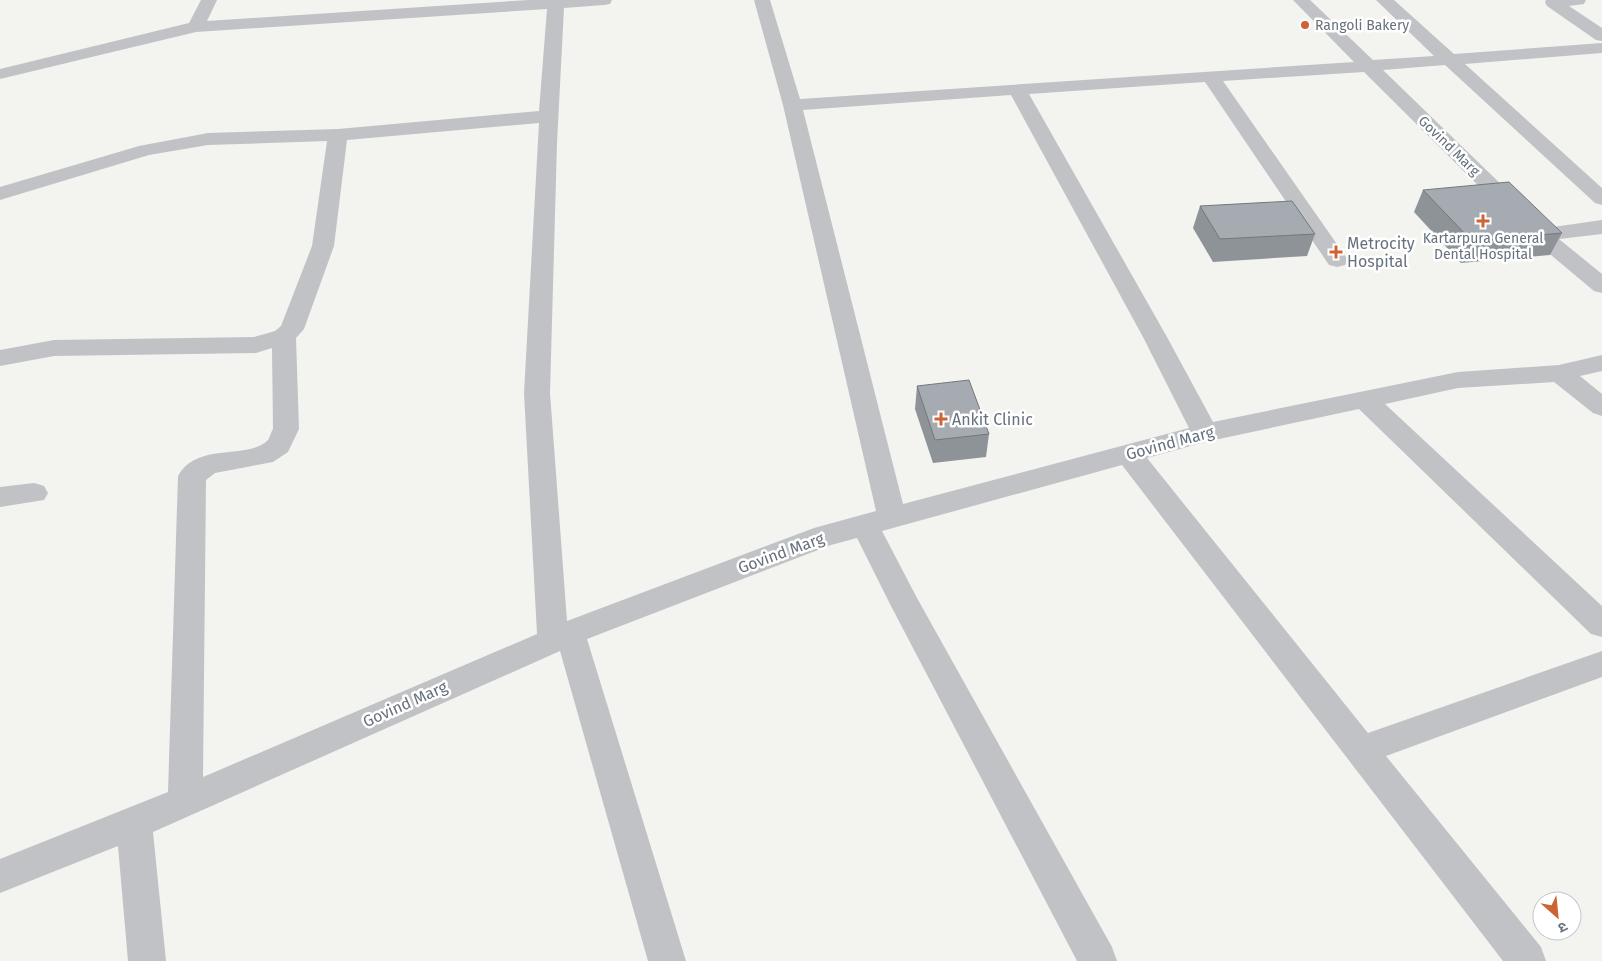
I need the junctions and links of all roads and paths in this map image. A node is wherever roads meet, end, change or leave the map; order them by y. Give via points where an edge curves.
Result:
1 (209, 0) edge
2 (604, 0) edge
3 (762, 0) edge
4 (1301, 0) edge
5 (1384, 0) edge
6 (1578, 0) edge
7 (556, 1) edge
8 (1552, 1) edge
9 (401, 6) edge
10 (196, 27) junction
11 (1602, 36) edge
12 (1602, 48) edge
13 (1450, 60) junction
14 (1368, 66) junction
15 (0, 76) edge
16 (1211, 77) junction
17 (1016, 89) junction
18 (792, 104) junction
19 (549, 116) junction
20 (338, 135) junction
21 (0, 194) edge
22 (1602, 200) edge
23 (1602, 227) edge
24 (1541, 235) junction
25 (1337, 260) dead end
26 (1602, 286) edge
27 (284, 336) junction
28 (0, 358) edge
29 (1602, 364) edge
30 (1559, 373) junction
31 (1364, 400) junction
32 (1602, 407) edge
33 (1205, 433) junction
34 (1128, 453) junction
35 (34, 493) dead end
36 (0, 497) edge
37 (878, 521) junction
38 (1602, 625) edge
39 (561, 636) junction
40 (1602, 664) edge
41 (1361, 750) junction
42 (185, 800) junction
43 (134, 823) junction
44 (0, 876) edge
45 (147, 961) edge
46 (667, 961) edge
47 (1098, 961) edge
48 (1527, 961) edge

1 - 10 street
2 - 7 street
3 - 18 street
4 - 14 street, Govind Marg
5 - 13 street
6 - 8 street
7 - 9 street
7 - 19 street
8 - 11 street
9 - 10 street
10 - 15 street
12 - 13 street
13 - 14 street
13 - 22 street
14 - 16 street
14 - 24 street, Govind Marg
16 - 17 street
16 - 25 street
17 - 18 street
17 - 33 street
18 - 37 street
19 - 20 street
19 - 39 street via 537,393
20 - 21 street via 208,140 146,150
20 - 27 street via 323,246 292,330
23 - 24 street
24 - 26 street, Govind Marg
27 - 28 street via 256,345 54,348
27 - 42 street via 286,429 279,445 263,455 208,465 192,476
29 - 30 street, Govind Marg
30 - 31 street, Govind Marg via 1458,380
30 - 32 street
31 - 33 street, Govind Marg
31 - 38 street
33 - 34 street, Govind Marg
34 - 37 street, Govind Marg
34 - 41 street
35 - 36 street
37 - 39 street, Govind Marg via 824,536
37 - 47 street via 906,606
39 - 42 street, Govind Marg
39 - 46 street
40 - 41 street
41 - 48 street
42 - 43 street, Govind Marg
43 - 44 street, Govind Marg
43 - 45 street

